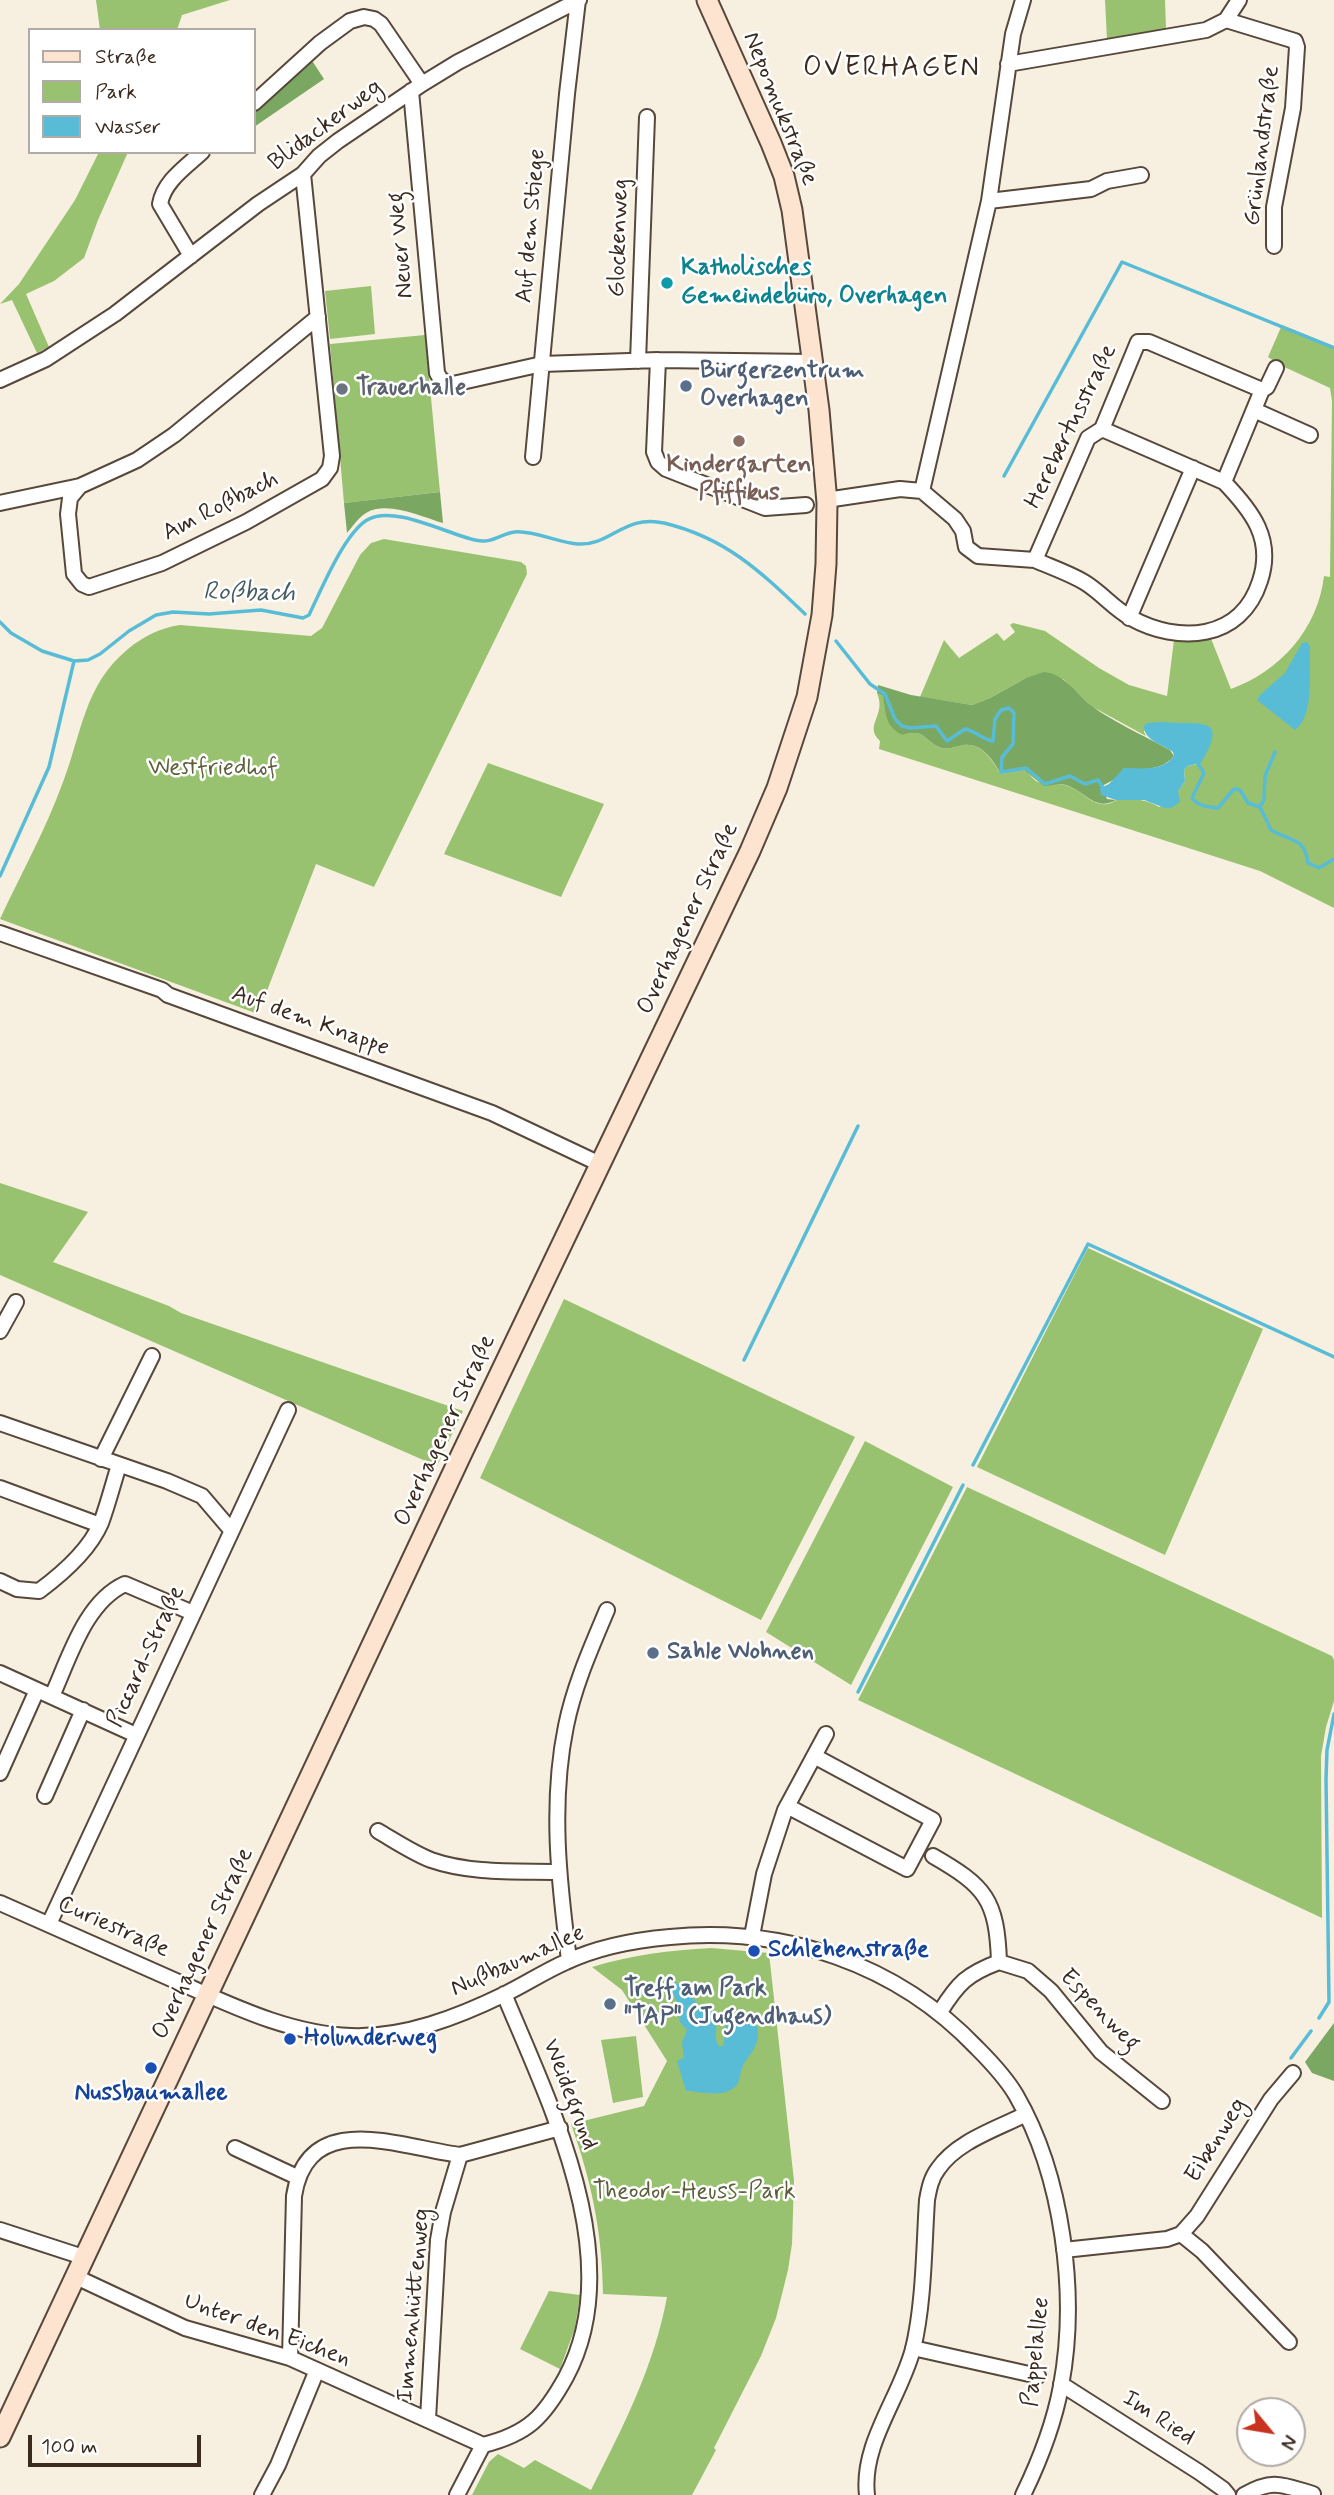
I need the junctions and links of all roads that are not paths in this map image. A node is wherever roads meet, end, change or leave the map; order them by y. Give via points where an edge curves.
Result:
1 (578, 0) edge
2 (707, 0) edge
3 (1023, 0) edge
4 (1239, 0) edge
5 (1226, 20) junction
6 (1008, 64) junction
7 (417, 88) junction
8 (256, 101) edge
9 (647, 117) dead end
10 (200, 154) edge
11 (303, 174) junction
12 (1142, 175) dead end
13 (989, 201) junction
14 (1274, 246) dead end
15 (191, 256) junction
16 (318, 317) junction
17 (658, 360) junction
18 (638, 361) junction
19 (812, 362) junction
20 (542, 364) junction
21 (1276, 368) dead end
22 (0, 380) edge
23 (1262, 390) junction
24 (1254, 410) junction
25 (1102, 429) junction
26 (1310, 435) dead end
27 (533, 457) dead end
28 (1193, 468) junction
29 (1224, 482) junction
30 (80, 486) junction
31 (922, 491) junction
32 (0, 503) edge
33 (827, 503) junction
34 (806, 505) dead end
35 (1035, 560) junction
36 (822, 615) joint
37 (1129, 618) junction
38 (0, 933) edge
39 (600, 1164) junction
40 (16, 1302) dead end
41 (0, 1331) edge
42 (152, 1356) dead end
43 (288, 1410) dead end
44 (0, 1423) edge
45 (101, 1459) junction
46 (119, 1465) junction
47 (0, 1488) edge
48 (100, 1525) junction
49 (231, 1530) junction
50 (0, 1581) edge
51 (607, 1610) dead end
52 (193, 1613) junction
53 (0, 1673) edge
54 (37, 1690) junction
55 (52, 1696) junction
56 (83, 1710) junction
57 (825, 1734) dead end
58 (136, 1735) junction
59 (814, 1756) junction
60 (0, 1773) edge
61 (45, 1796) dead end
62 (787, 1806) junction
63 (378, 1831) dead end
64 (933, 1856) dead end
65 (558, 1872) junction
66 (0, 1903) edge
67 (49, 1924) junction
68 (752, 1936) junction
69 (569, 1960) junction
70 (999, 1962) junction
71 (504, 1994) junction
72 (207, 1995) junction
73 (940, 2012) junction
74 (1293, 2073) dead end
75 (1162, 2101) dead end
76 (1026, 2114) junction
77 (560, 2129) junction
78 (235, 2148) dead end
79 (460, 2155) junction
80 (297, 2176) junction
81 (0, 2230) edge
82 (1181, 2234) junction
83 (1064, 2250) junction
84 (83, 2257) junction
85 (74, 2276) junction
86 (1289, 2342) dead end
87 (913, 2348) junction
88 (290, 2358) junction
89 (317, 2370) junction
90 (1038, 2376) dead end
91 (1061, 2384) junction
92 (428, 2419) junction
93 (0, 2437) edge
94 (483, 2445) junction
95 (1313, 2494) edge
96 (262, 2495) edge
97 (457, 2495) edge
98 (867, 2495) edge
99 (1023, 2495) edge
100 (1228, 2495) edge
101 (1244, 2495) edge

1 - 7 street, Blidackerweg via 457,62
1 - 20 street, Auf dem Stiege
2 - 19 main road, Nepomukstraße via 784,176
3 - 6 street
4 - 5 street
5 - 6 street via 1206,30
5 - 14 street, Grünlandstraße via 1295,41 1297,47 1293,108 1274,207
6 - 13 street
7 - 8 street, Blidackerweg via 381,24 364,17 350,21 320,43
7 - 11 street, Blidackerweg via 338,141
7 - 20 street, Neuer Weg via 437,373 441,380 453,384
9 - 18 street, Glockenweg
10 - 15 street via 162,192 160,204
11 - 15 street, Blidackerweg
11 - 16 street, Am Roßbach
12 - 13 street via 1091,189
13 - 31 street
15 - 22 street, Blidackerweg via 46,359
16 - 30 street via 174,435 128,465
16 - 30 street, Am Roßbach via 332,456 322,479 162,563 89,587 74,574 68,514 70,498
17 - 18 street
17 - 19 street
17 - 34 street via 654,452 658,462 765,508
18 - 20 street
19 - 33 main road, Nepomukstraße
20 - 27 street, Auf dem Stiege
21 - 23 street
23 - 24 street
23 - 25 street, Herebertusstraße via 1149,342 1138,342
24 - 26 street
24 - 29 street
25 - 28 street
25 - 35 street, Herebertusstraße via 1088,438
28 - 29 street
28 - 37 street
29 - 37 street via 1253,514 1261,535 1264,566 1254,596 1234,618 1202,633 1172,634
30 - 32 street
31 - 33 street via 900,489
31 - 35 street via 955,519 965,547 978,556
33 - 36 main road, Nepomukstraße
35 - 37 street via 1085,582
36 - 39 main road, Overhagener Straße via 807,697 777,788
38 - 39 street, Auf dem Knappe via 492,1113
39 - 72 main road, Overhagener Straße
40 - 41 street
42 - 45 street
43 - 49 street, Piccard-Straße
44 - 45 street
45 - 46 street
46 - 48 street
46 - 49 street via 202,1496
47 - 48 street
48 - 50 street via 59,1577 39,1591 17,1589
49 - 52 street, Piccard-Straße
51 - 65 street via 566,1726
52 - 55 street via 125,1584 114,1589 92,1613
52 - 58 street, Piccard-Straße
53 - 54 street
54 - 55 street
54 - 60 street
55 - 56 street
56 - 58 street
56 - 61 street
57 - 59 street
58 - 67 street, Piccard-Straße
59 - 62 street
59 - 62 street via 933,1820 907,1869
62 - 68 street via 764,1874
63 - 65 street via 430,1860 451,1865
64 - 70 street via 966,1875 987,1898 998,1930
65 - 69 street
66 - 67 street, Curiestraße
67 - 72 street, Curiestraße
68 - 69 street, Nußbaumallee via 644,1940
68 - 73 street, Nußbaumallee via 838,1956 901,1985
69 - 71 street, Nußbaumallee
70 - 73 street via 973,1972
70 - 75 street, Espenweg via 1028,1971 1051,1991 1101,2052
71 - 72 street, Nußbaumallee via 428,2025 357,2036 293,2027
71 - 77 street, Weidegrund
72 - 84 main road, Overhagener Straße
73 - 76 street, Nußbaumallee via 1007,2082
74 - 82 street, Eibenweg
76 - 83 street, Nußbaumallee via 1042,2152
76 - 87 street via 955,2151 937,2169 927,2200
77 - 79 street
77 - 94 street, Weidegrund via 586,2235 590,2290 585,2322 569,2372 542,2415 507,2439
78 - 80 street
79 - 80 street via 359,2138 333,2143 312,2155
79 - 92 street, Immenhüttenweg via 438,2240
80 - 88 street
81 - 84 street
82 - 83 street
82 - 86 street
83 - 91 street, Pappelallee via 1068,2298
84 - 85 main road, Overhagener Straße
85 - 88 street, Unter den Eichen via 185,2328
85 - 93 main road, Overhagener Straße
87 - 90 street
87 - 98 street via 875,2439 865,2478
88 - 89 street, Unter den Eichen
89 - 92 street, Unter den Eichen
89 - 96 street
91 - 99 street, Pappelallee via 1049,2432
91 - 100 street, Im Ried
92 - 94 street, Unter den Eichen
94 - 97 street
95 - 101 street via 1279,2483 1259,2486

